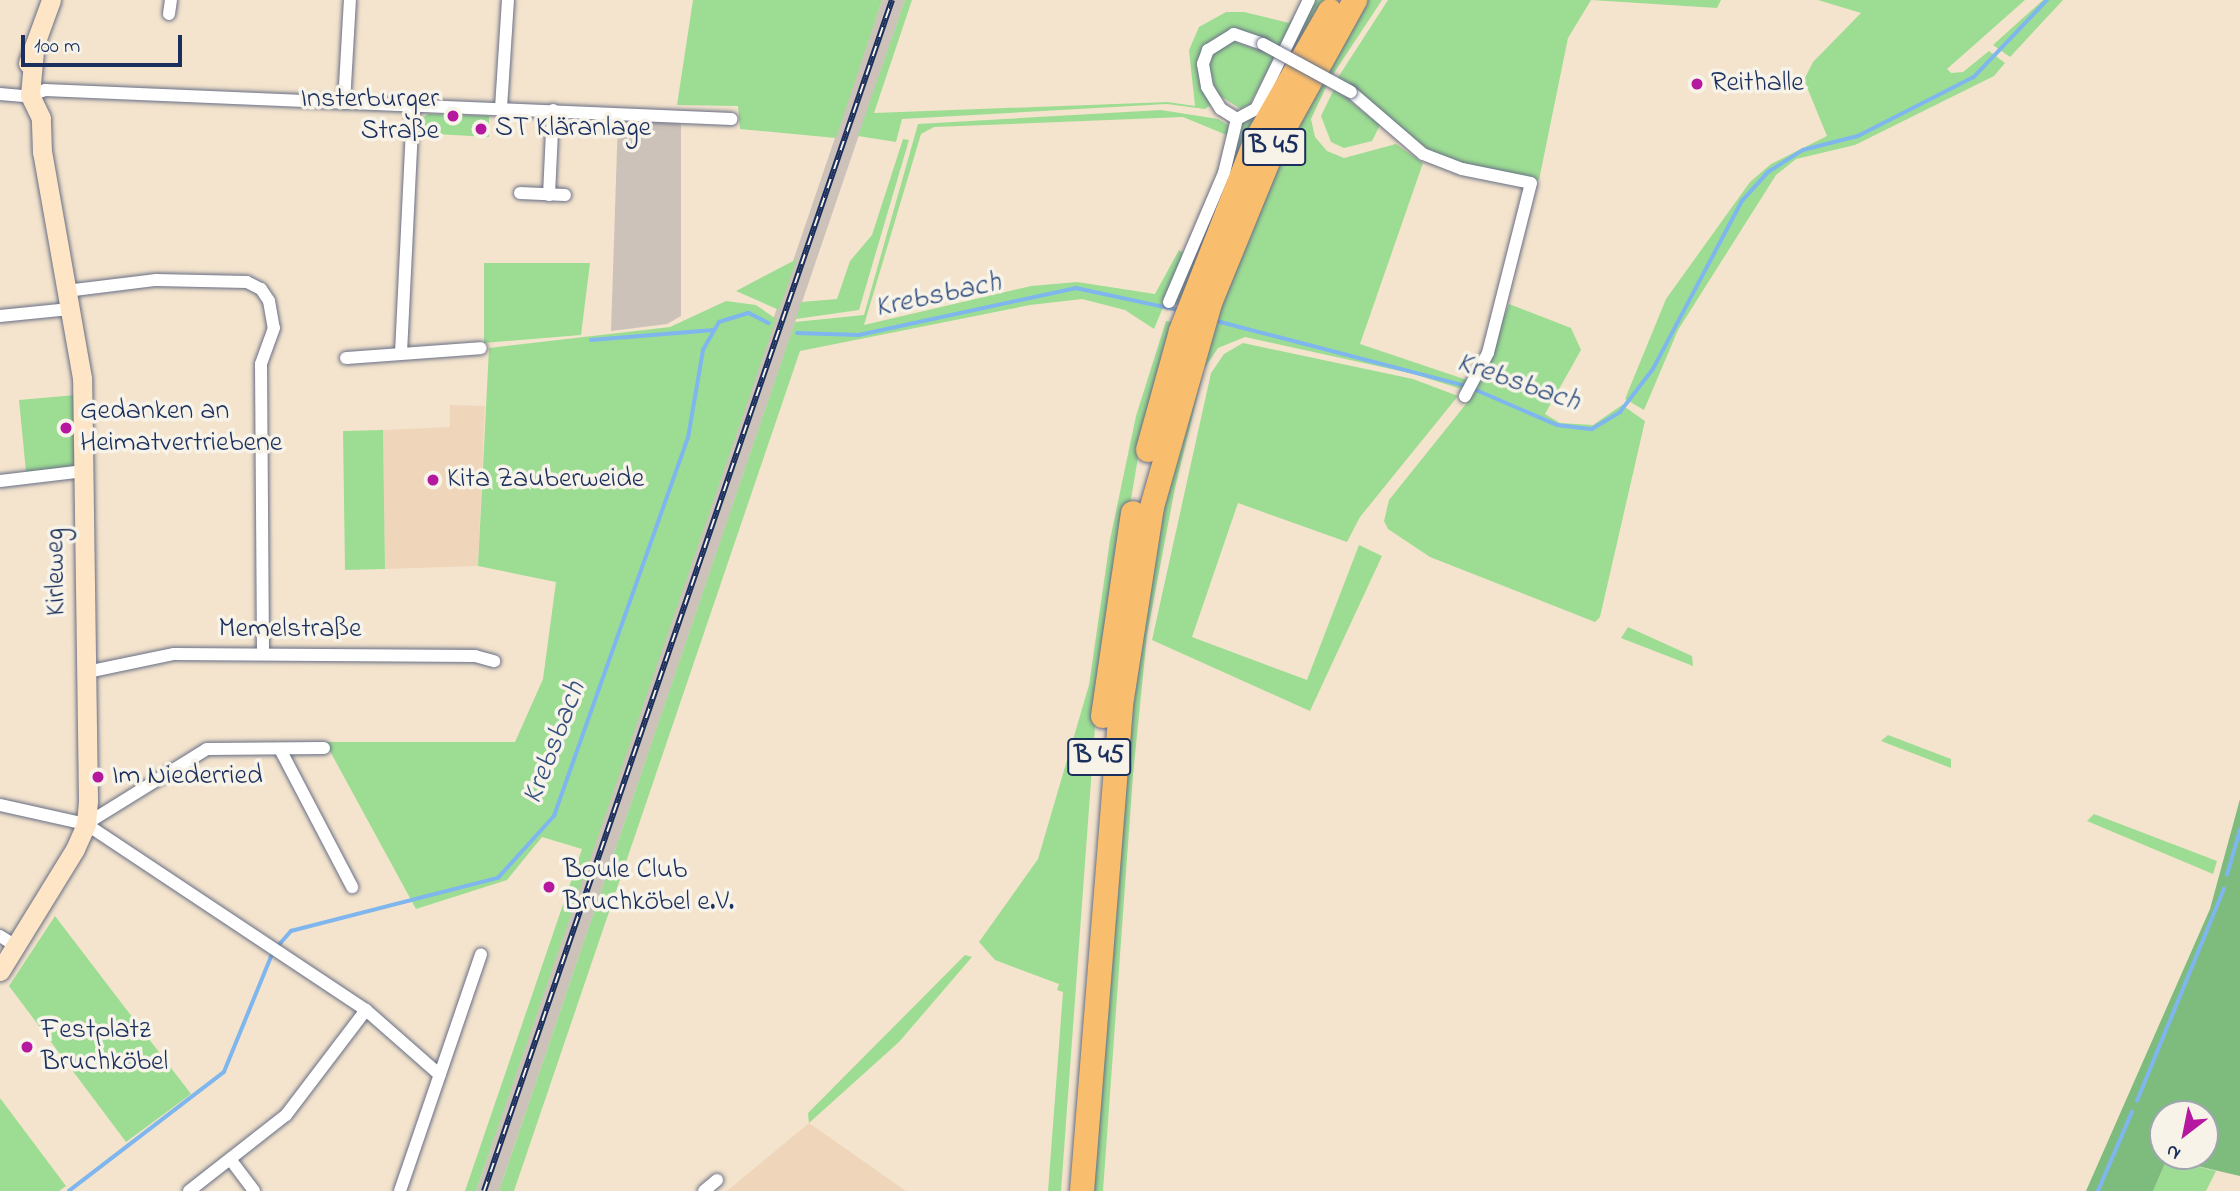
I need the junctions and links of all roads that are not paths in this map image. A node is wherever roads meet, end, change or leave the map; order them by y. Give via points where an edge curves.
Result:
1 (51, 0) edge
2 (171, 0) edge
3 (350, 0) edge
4 (508, 0) edge
5 (1310, 0) edge
6 (1337, 0) edge
7 (1355, 0) edge
8 (169, 15) dead end
9 (0, 94) edge
10 (30, 95) junction
11 (344, 103) junction
12 (413, 105) junction
13 (501, 108) junction
14 (553, 110) junction
15 (730, 119) dead end
16 (1237, 119) junction
17 (520, 193) dead end
18 (549, 195) junction
19 (565, 195) dead end
20 (68, 300) junction
21 (1202, 300) junction
22 (1169, 302) dead end
23 (0, 316) edge
24 (1190, 334) junction
25 (481, 348) dead end
26 (401, 353) junction
27 (346, 358) dead end
28 (1465, 396) dead end
29 (84, 471) junction
30 (0, 481) edge
31 (263, 653) junction
32 (494, 661) dead end
33 (87, 672) junction
34 (324, 748) dead end
35 (280, 749) junction
36 (0, 804) edge
37 (86, 824) junction
38 (352, 887) dead end
39 (8, 941) edge
40 (481, 954) dead end
41 (0, 971) edge
42 (366, 1010) junction
43 (440, 1074) junction
44 (230, 1159) junction
45 (717, 1180) dead end
46 (189, 1191) edge
47 (254, 1191) edge
48 (400, 1191) edge
49 (704, 1191) edge
50 (1066, 1191) edge
51 (1082, 1191) edge

1 - 10 street, Kirleweg via 26,69
2 - 8 street
3 - 11 street
4 - 13 street
5 - 16 street via 1256,109
6 - 21 highway, B 45 via 1255,142
7 - 21 highway, B 45 via 1274,148
9 - 10 street
10 - 11 street via 55,100 84,93
10 - 20 street, Kirleweg via 41,118 42,152
11 - 12 street
12 - 13 street
12 - 26 street
13 - 14 street
14 - 15 street
14 - 18 street
16 - 22 street via 1224,173
16 - 28 street, bridge via 1221,109 1207,87 1203,64 1208,50 1234,34 1264,44 1351,92 1423,154 1462,169 1531,183 1488,353
17 - 18 street
18 - 19 street
20 - 23 street
20 - 29 street, Kirleweg via 82,378
20 - 31 street via 156,280 247,282 261,289 270,301 274,328 261,364
21 - 24 highway, B 45
24 - 50 highway, B 45 via 1134,506 1111,634
24 - 51 highway, B 45 via 1129,640
25 - 26 street
26 - 27 street
29 - 30 street
29 - 33 street, Kirleweg
31 - 32 street, Memelstraße via 475,656
31 - 33 street, Memelstraße via 174,654
33 - 37 street, Kirleweg
34 - 35 street
35 - 37 street via 207,749
35 - 38 street
36 - 37 street
37 - 39 street, Kirleweg
37 - 42 street
39 - 41 street, Kirleweg
40 - 43 street
42 - 43 street
42 - 44 street via 286,1115
43 - 48 street
44 - 46 street
44 - 47 street
45 - 49 street

